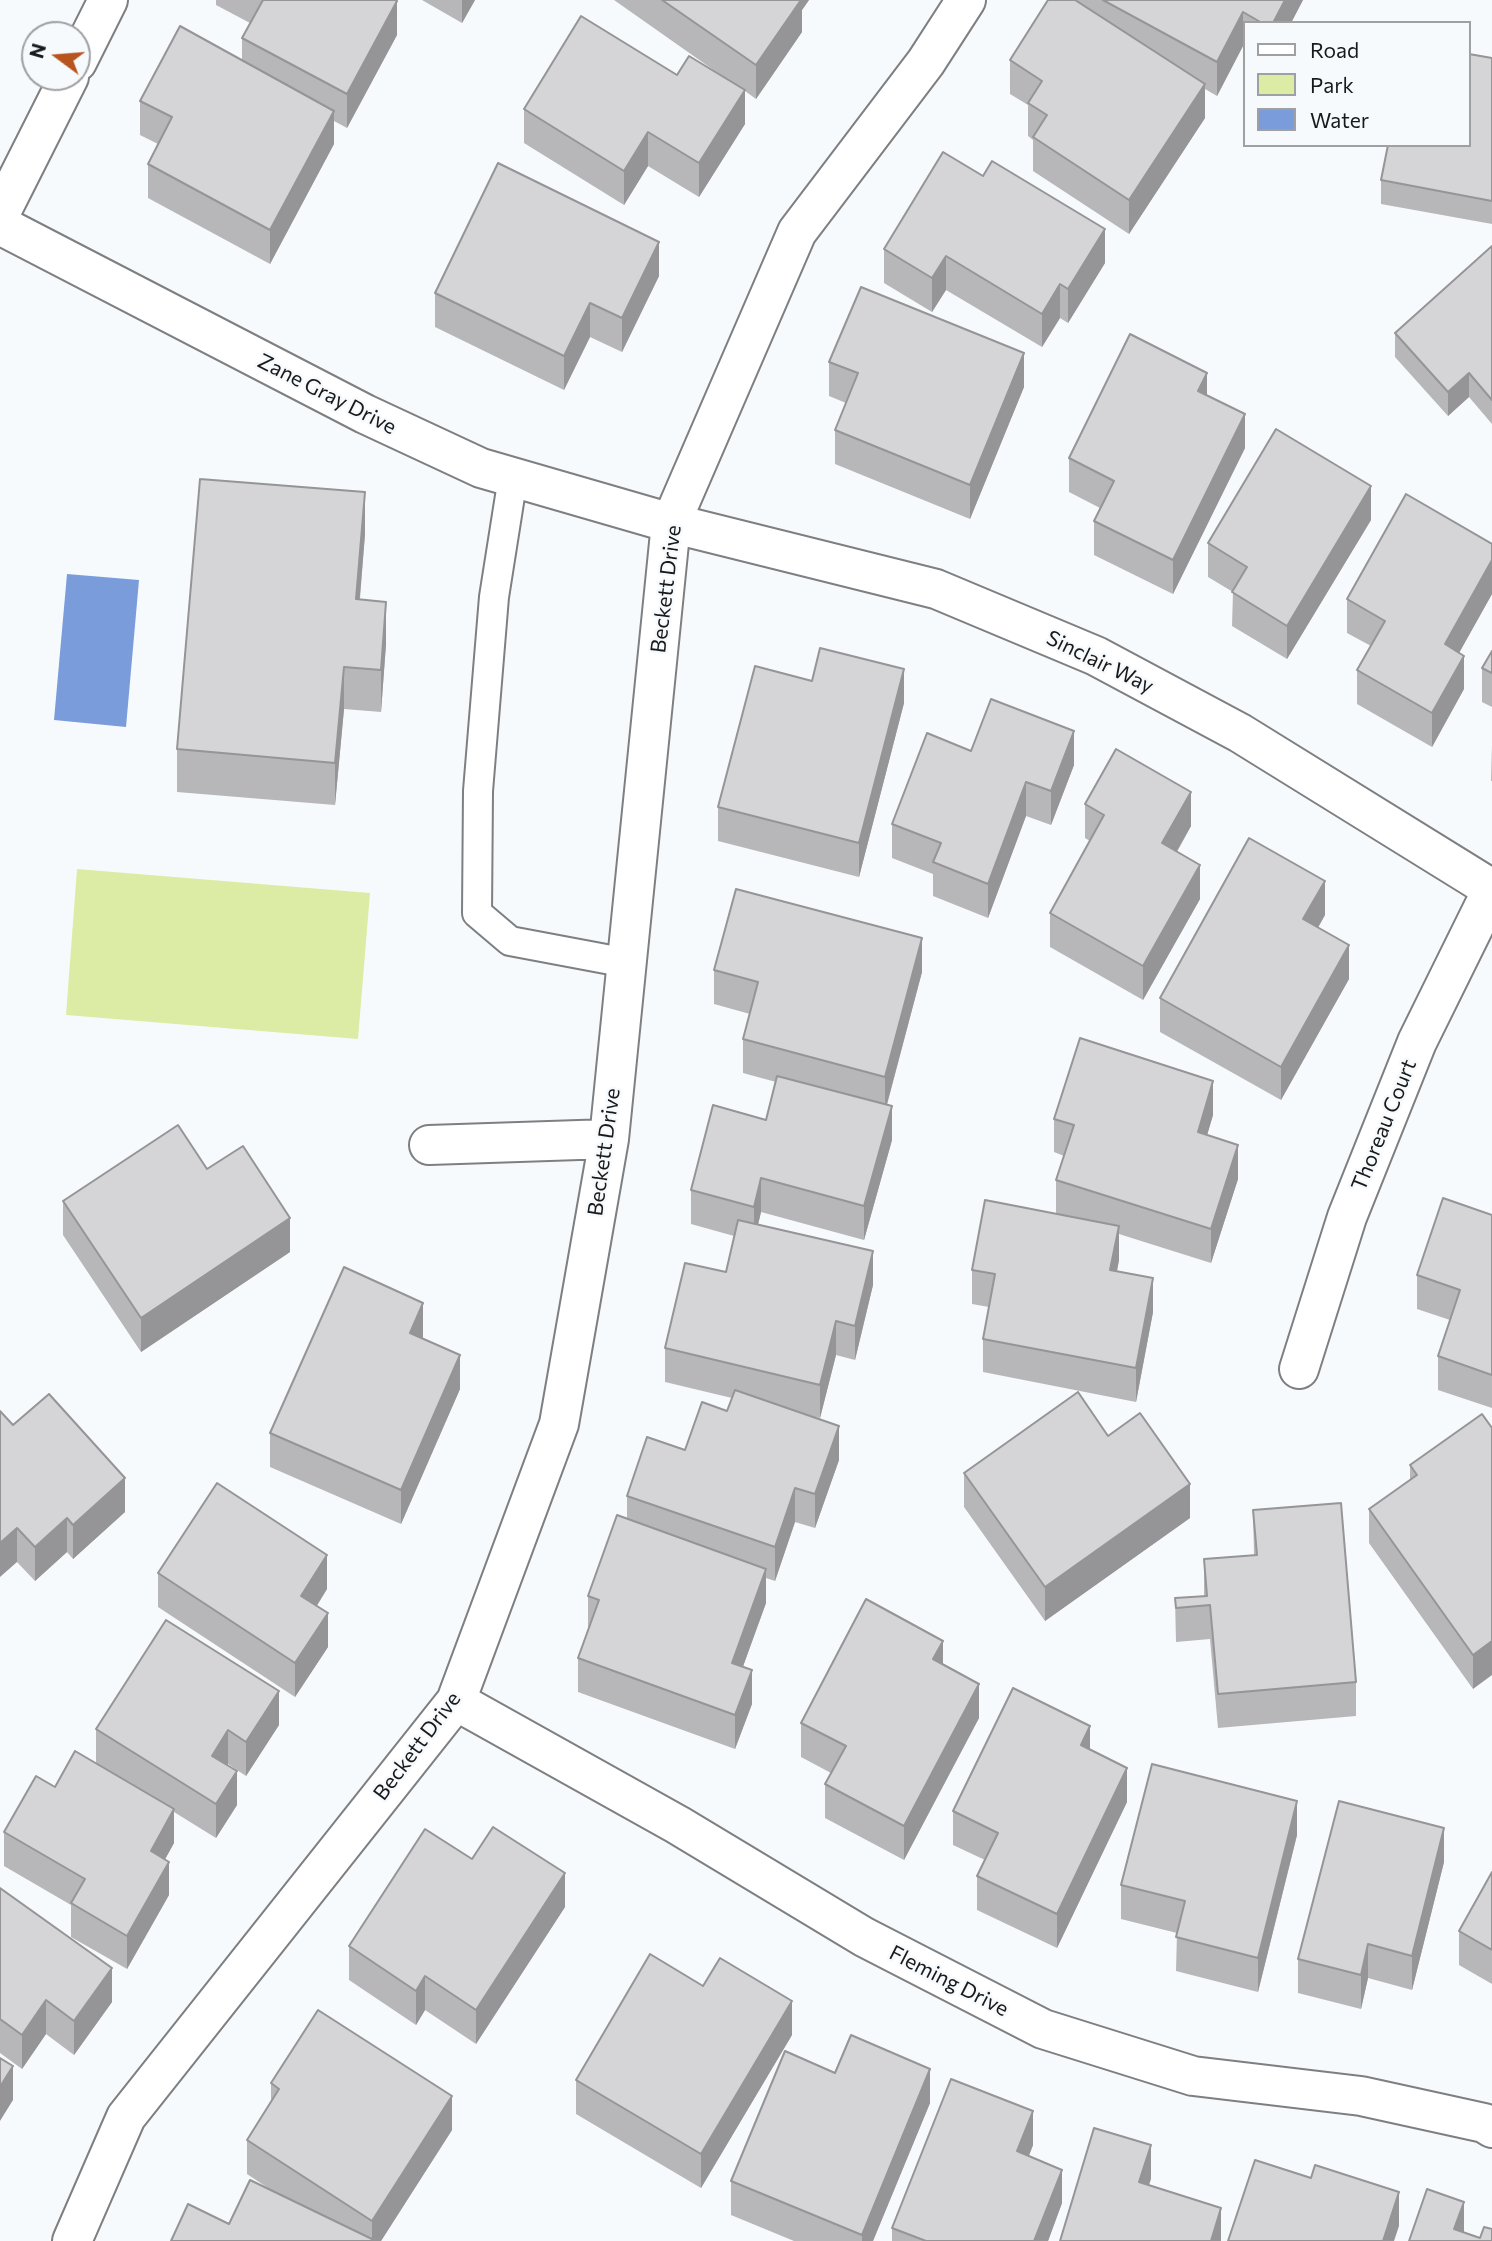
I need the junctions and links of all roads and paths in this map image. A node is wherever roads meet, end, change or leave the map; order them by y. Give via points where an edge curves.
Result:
1 (108, 0) edge
2 (966, 0) edge
3 (91, 34) edge
4 (62, 91) edge
5 (0, 214) edge
6 (0, 225) edge
7 (513, 477) junction
8 (671, 523) junction
9 (1492, 889) edge
10 (627, 963) junction
11 (609, 1139) junction
12 (429, 1145) dead end
13 (1299, 1370) dead end
14 (456, 1701) junction
15 (1492, 2128) edge
16 (72, 2241) edge

1 - 3 street
2 - 8 street, Beckett Drive via 926,62 797,232
4 - 5 street
6 - 7 street, Zane Gray Drive via 365,414 481,468
7 - 8 street, Zane Gray Drive
7 - 10 lane via 494,597 478,791 477,914 510,941
8 - 9 street, Sinclair Way via 936,589 1096,656 1240,733
8 - 10 street, Beckett Drive
9 - 13 street, Thoreau Court via 1412,1055 1347,1217
10 - 11 street, Beckett Drive
11 - 12 street
11 - 14 street, Beckett Drive via 559,1424
14 - 15 street, Fleming Drive via 678,1825 864,1937 1043,2029 1193,2076 1361,2096
14 - 16 street, Beckett Drive via 126,2117

